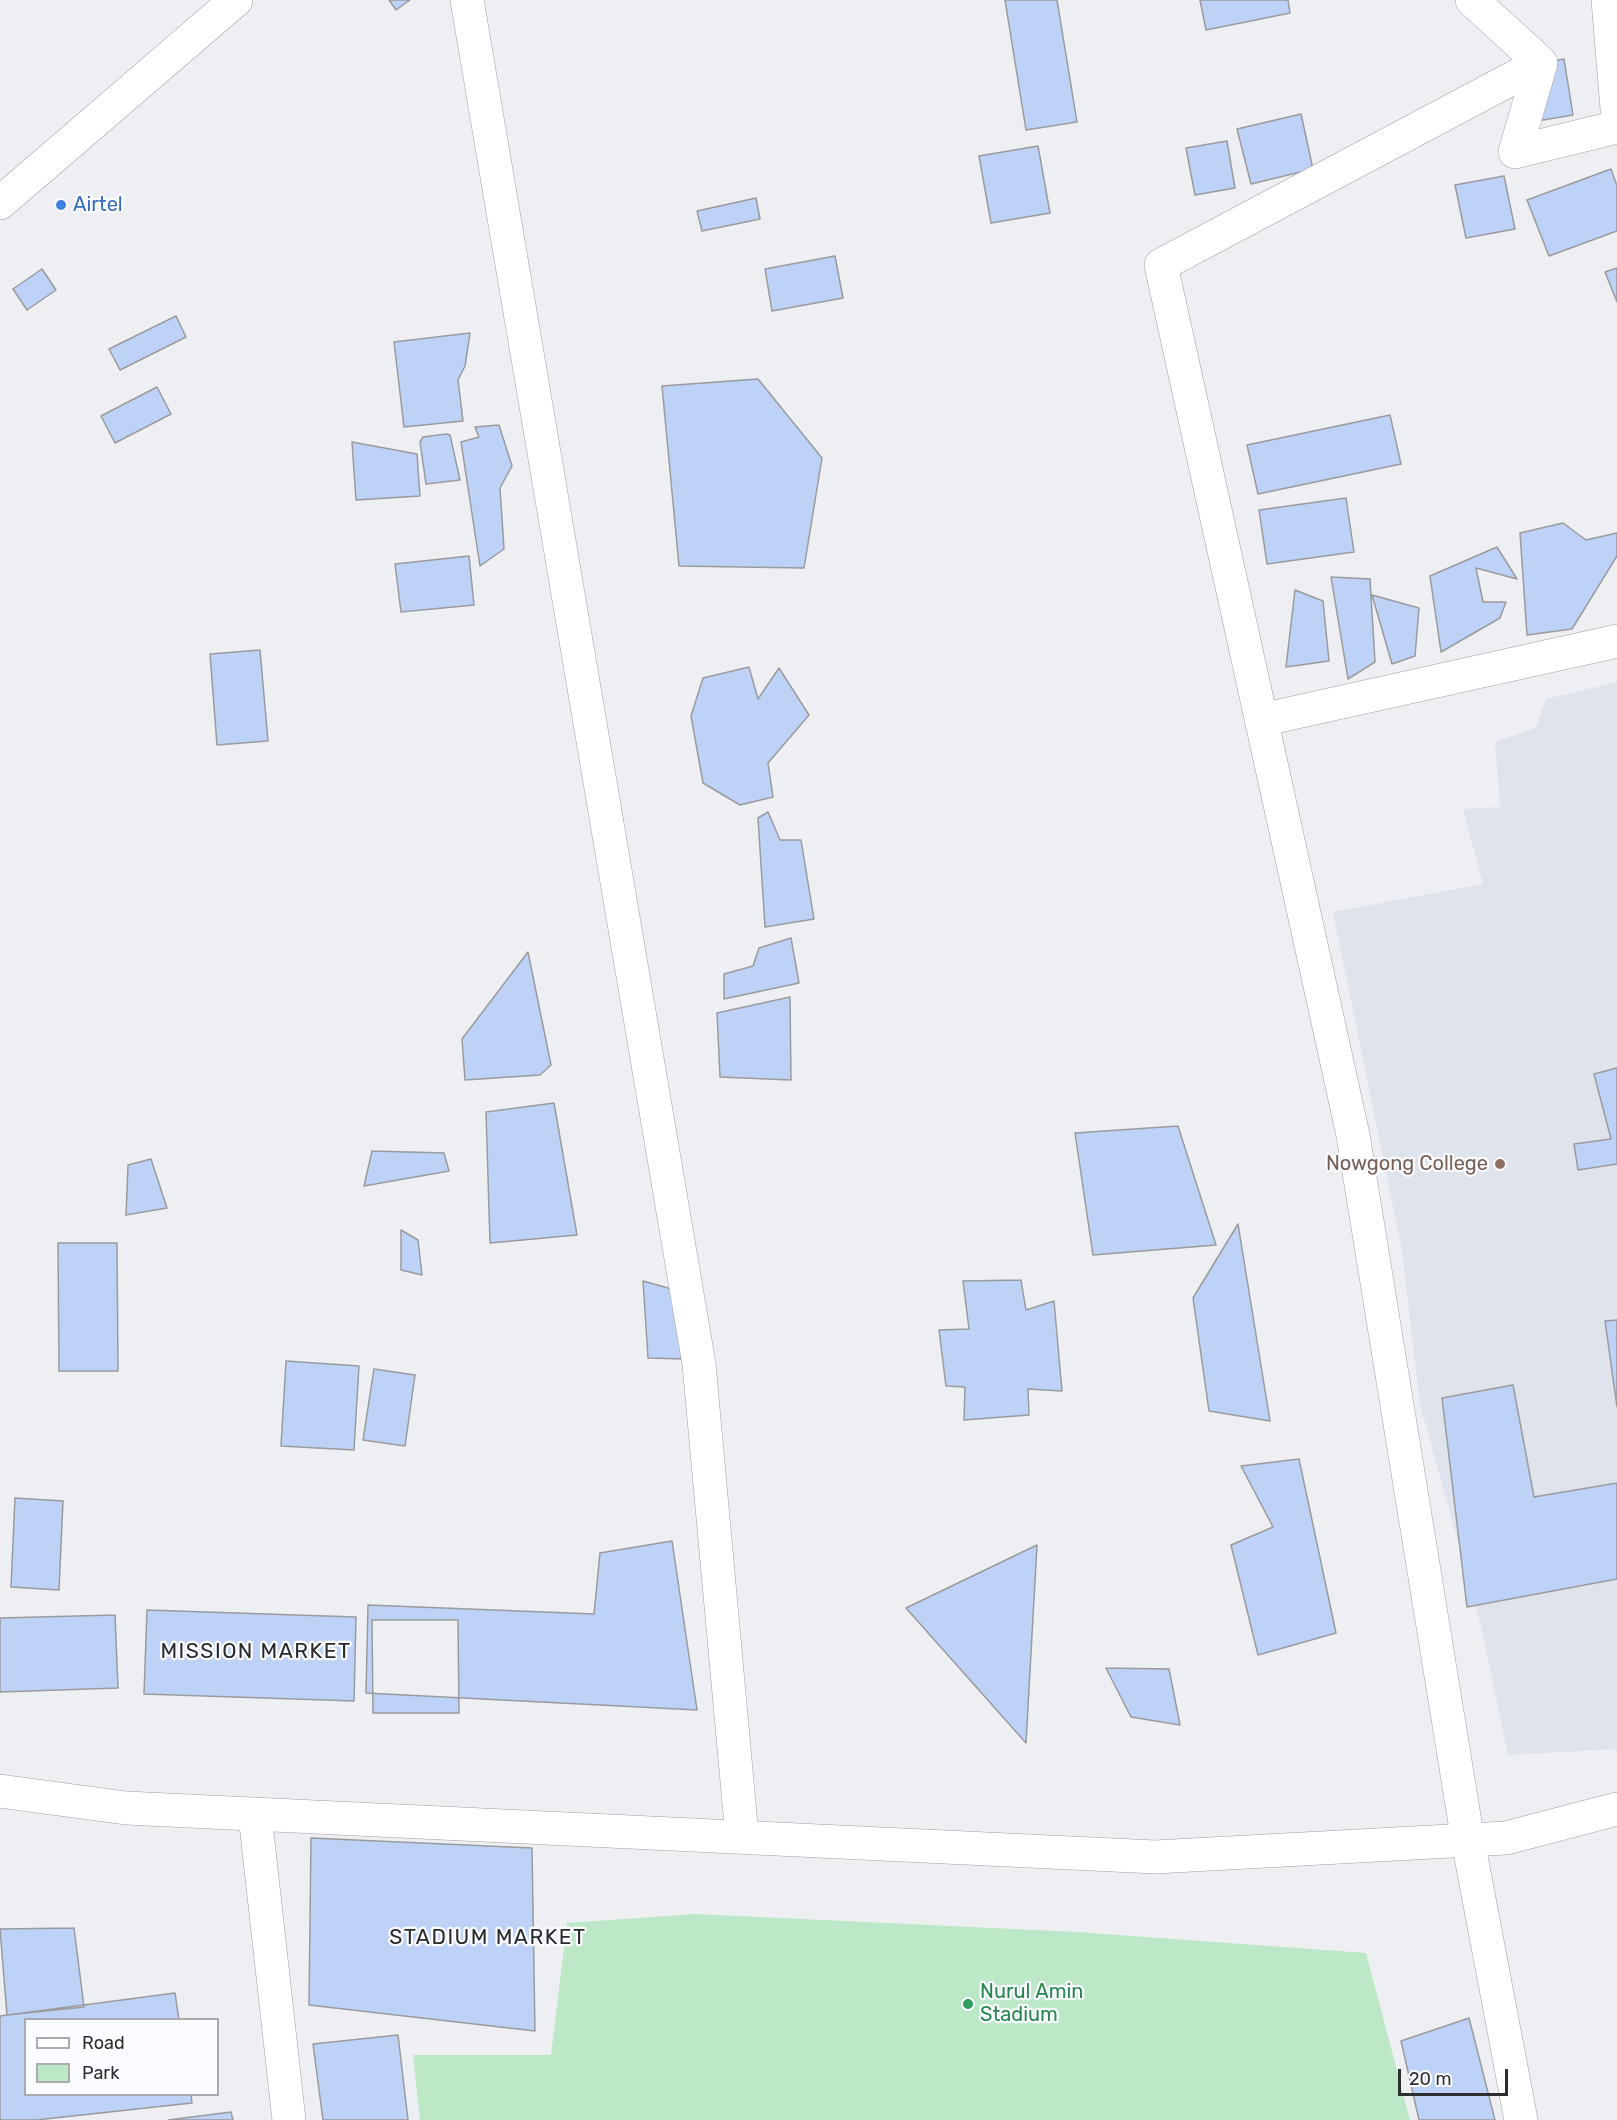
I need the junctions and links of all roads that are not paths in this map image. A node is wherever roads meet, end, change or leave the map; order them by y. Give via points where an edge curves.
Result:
1 (237, 0) edge
2 (467, 0) edge
3 (1472, 0) edge
4 (1608, 0) edge
5 (1541, 63) junction
6 (1617, 109) edge
7 (1617, 127) edge
8 (0, 203) edge
9 (1617, 641) edge
10 (1261, 720) junction
11 (0, 1791) edge
12 (1617, 1809) edge
13 (255, 1815) junction
14 (742, 1836) junction
15 (1468, 1841) junction
16 (289, 2120) edge
17 (1521, 2120) edge

1 - 8 street
2 - 14 street via 699,1364
3 - 5 street
4 - 6 street
5 - 7 street via 1515,152
5 - 10 street via 1161,265
9 - 10 street
10 - 15 street via 1353,1134
11 - 13 street via 126,1808
12 - 15 street via 1506,1838
13 - 14 street
13 - 16 street
14 - 15 street via 1155,1857
15 - 17 street

